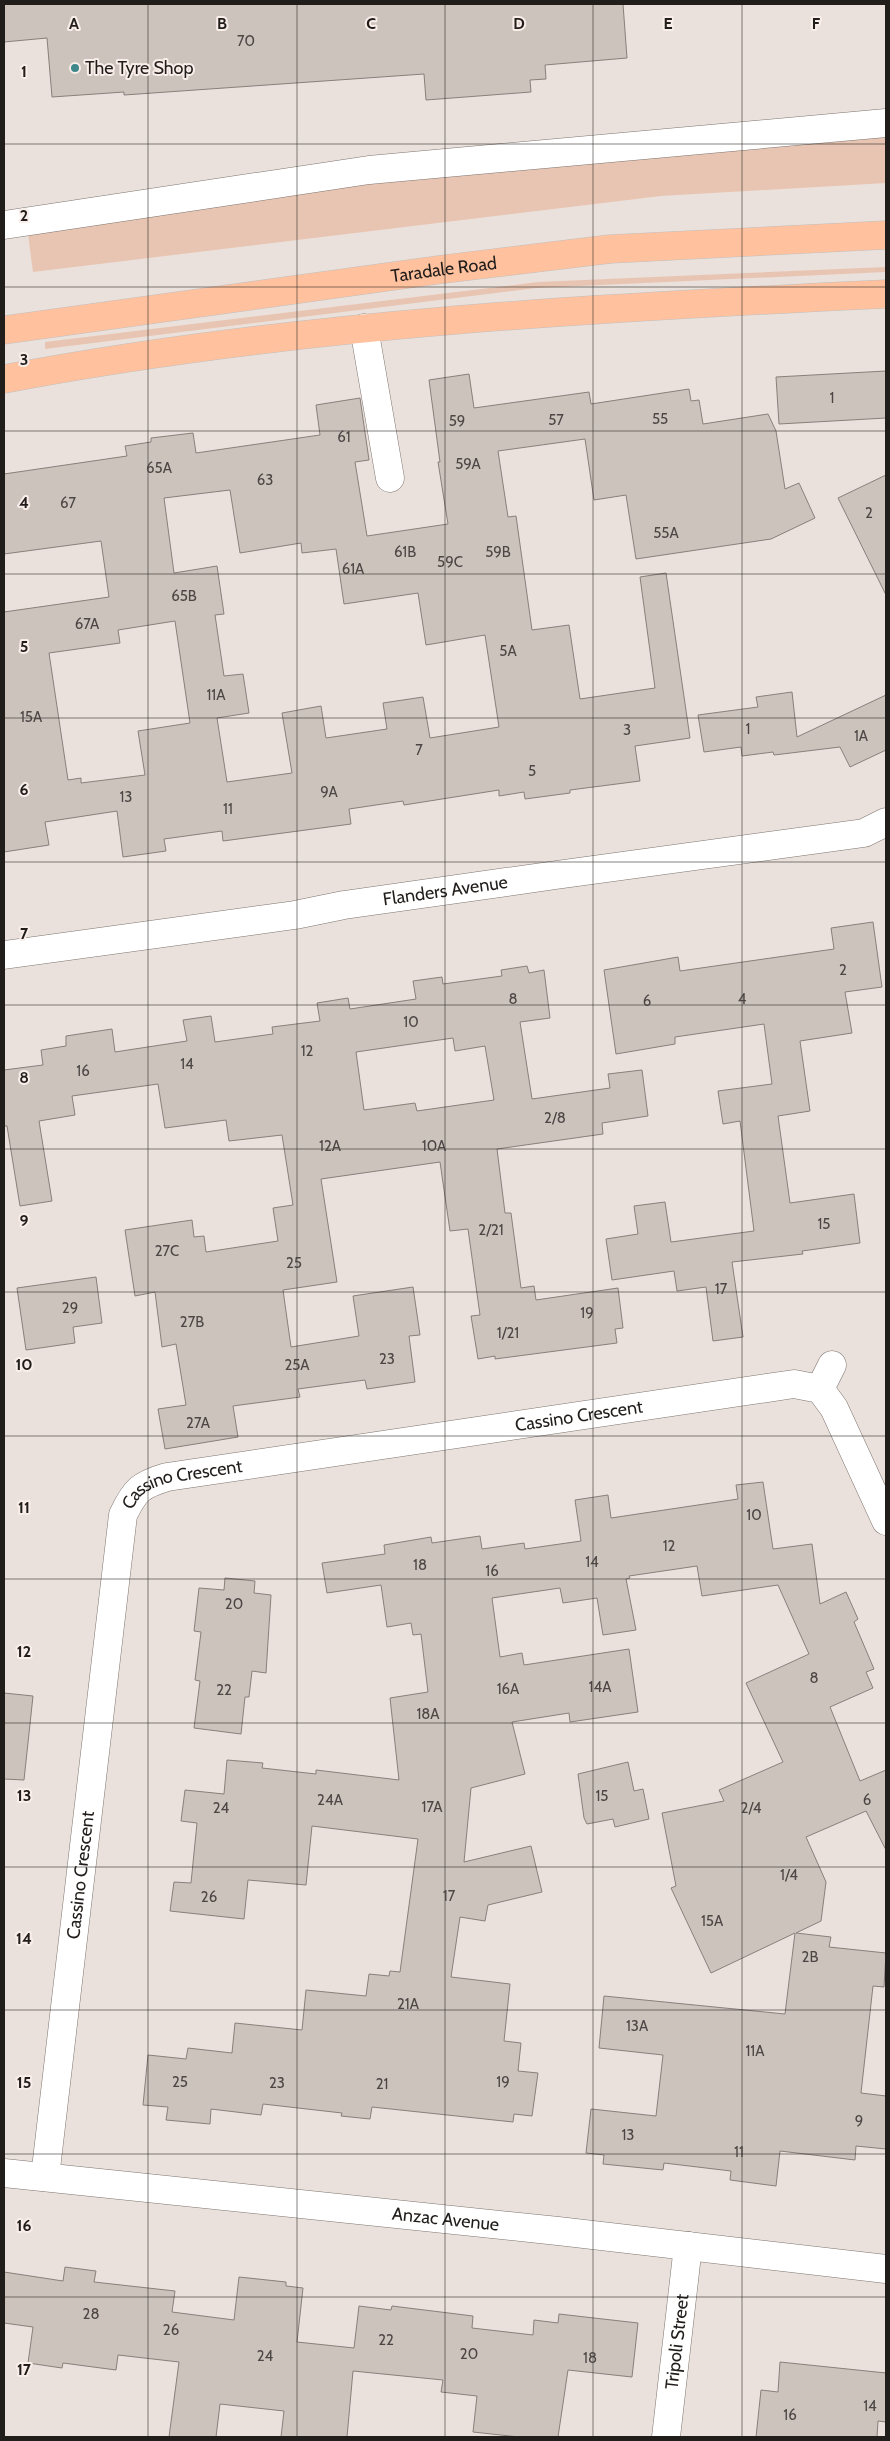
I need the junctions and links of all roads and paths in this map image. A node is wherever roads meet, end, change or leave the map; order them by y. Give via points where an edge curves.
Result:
1 (886, 123) edge
2 (4, 225) edge
3 (886, 235) edge
4 (886, 294) edge
5 (364, 328) junction
6 (4, 330) edge
7 (4, 380) edge
8 (390, 478) dead end
9 (886, 822) edge
10 (4, 955) edge
11 (832, 1365) dead end
12 (820, 1389) junction
13 (886, 1521) edge
14 (4, 2173) edge
15 (44, 2177) junction
16 (688, 2246) junction
17 (886, 2269) edge
18 (666, 2437) edge

1 - 2 street via 370,170
3 - 6 highway, Taradale Road via 610,249
4 - 5 highway via 693,303
5 - 7 highway via 185,349
5 - 8 street
9 - 10 street, Flanders Avenue via 864,832
11 - 12 street
12 - 13 street via 834,1408
12 - 15 street, Cassino Crescent via 794,1384 167,1477 147,1483 132,1497 123,1515 120,1538
14 - 15 street, Anzac Avenue
15 - 16 street, Anzac Avenue
16 - 17 street, Anzac Avenue
16 - 18 street, Tripoli Street

